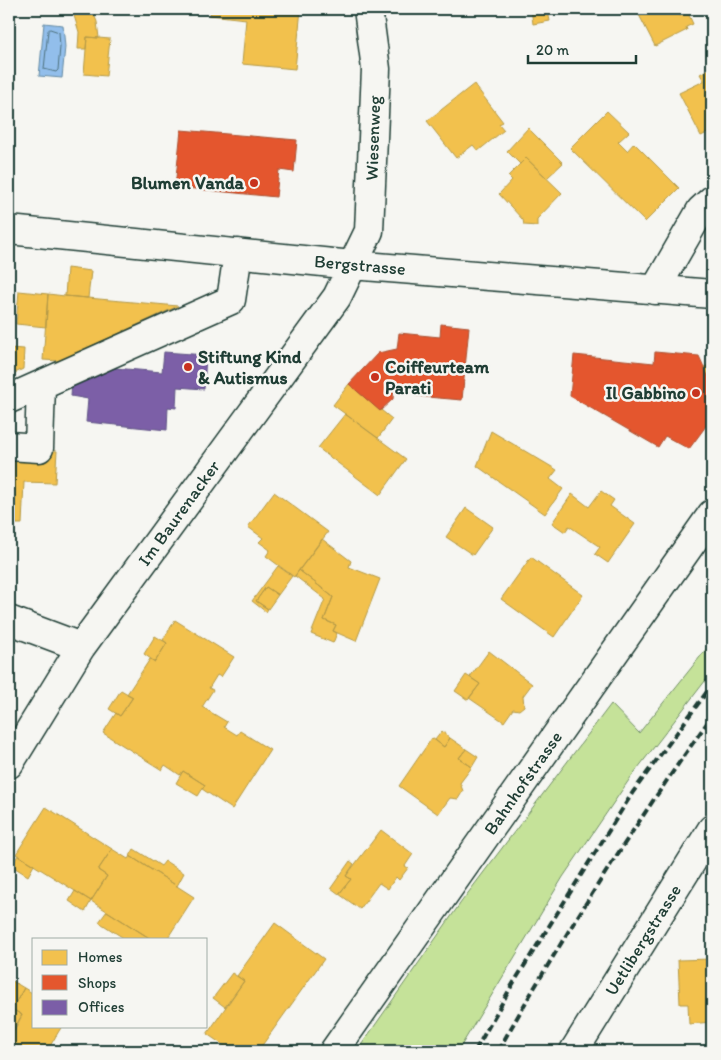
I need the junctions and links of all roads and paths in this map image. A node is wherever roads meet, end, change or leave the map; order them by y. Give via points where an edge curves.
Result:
1 (368, 9) edge
2 (712, 200) edge
3 (9, 230) edge
4 (238, 253) junction
5 (352, 264) junction
6 (655, 290) junction
7 (712, 294) edge
8 (41, 385) junction
9 (9, 399) edge
10 (9, 446) edge
11 (712, 514) edge
12 (9, 620) edge
13 (81, 647) junction
14 (9, 764) edge
15 (712, 829) edge
16 (334, 1051) edge
17 (574, 1051) edge

1 - 5 street, Wiesenweg via 376,69 369,231
2 - 6 street via 701,210
3 - 4 street, Bergstrasse
4 - 5 street, Bergstrasse
4 - 8 street via 231,300
5 - 6 street, Bergstrasse
5 - 13 street, Im Baurenacker via 337,297
6 - 7 street, Bergstrasse
8 - 9 street
8 - 10 street via 40,448
11 - 16 street, Bahnhofstrasse
12 - 13 street
13 - 14 street, Im Baurenacker
15 - 17 street, Uetlibergstrasse

